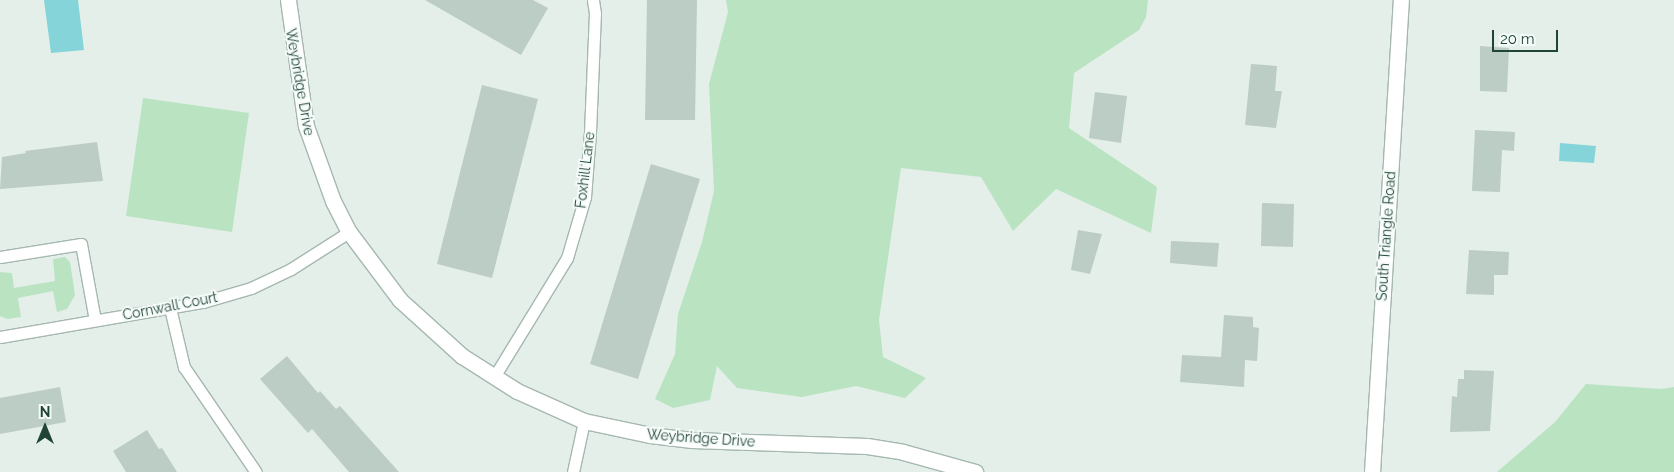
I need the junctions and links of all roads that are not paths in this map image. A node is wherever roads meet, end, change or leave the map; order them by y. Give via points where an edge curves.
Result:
1 (288, 0) edge
2 (593, 0) edge
3 (1401, 0) edge
4 (349, 232) junction
5 (0, 258) edge
6 (170, 308) junction
7 (95, 320) junction
8 (0, 337) edge
9 (494, 377) junction
10 (584, 422) junction
11 (256, 472) edge
12 (573, 472) edge
13 (975, 472) edge
14 (1372, 472) edge

1 - 4 street, Weybridge Drive via 306,126 319,167
2 - 9 lane, Foxhill Lane via 590,132 584,197 567,258
3 - 14 street, South Triangle Road
4 - 6 lane, Cornwall Court via 291,269 251,288
4 - 9 street, Weybridge Drive via 400,300 427,327
5 - 7 lane via 82,244
6 - 7 lane, Cornwall Court
6 - 11 lane via 184,367
7 - 8 lane, Cornwall Court
9 - 10 street, Weybridge Drive
10 - 12 lane
10 - 13 street, Weybridge Drive via 692,440 867,446 903,452

